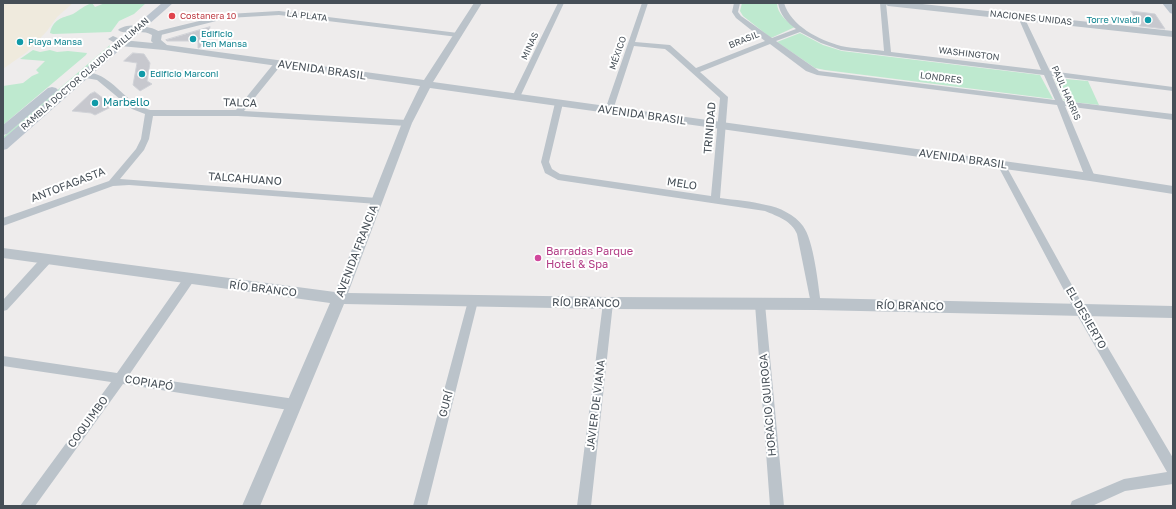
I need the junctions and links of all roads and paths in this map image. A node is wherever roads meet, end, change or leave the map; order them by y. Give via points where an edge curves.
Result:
1 (154, 3) edge
2 (168, 3) edge
3 (478, 3) edge
4 (561, 3) edge
5 (646, 3) edge
6 (737, 3) edge
7 (781, 3) edge
8 (883, 3) edge
9 (888, 3) edge
10 (1166, 3) edge
11 (1173, 11) edge
12 (1021, 17) junction
13 (138, 29) junction
14 (801, 29) junction
15 (123, 30) junction
16 (1173, 34) edge
17 (458, 35) junction
18 (157, 36) junction
19 (117, 41) junction
20 (770, 41) junction
21 (632, 44) junction
22 (141, 45) junction
23 (164, 47) junction
24 (888, 55) junction
25 (278, 64) junction
26 (695, 71) junction
27 (1046, 73) junction
28 (83, 75) junction
29 (426, 85) junction
30 (1173, 89) edge
31 (516, 97) junction
32 (559, 103) junction
33 (1060, 103) junction
34 (609, 110) junction
35 (149, 113) junction
36 (238, 113) junction
37 (1173, 117) edge
38 (407, 123) junction
39 (721, 126) junction
40 (3, 132) edge
41 (3, 146) edge
42 (1001, 164) junction
43 (1090, 177) junction
44 (112, 183) junction
45 (1173, 190) edge
46 (715, 201) junction
47 (377, 202) junction
48 (3, 222) edge
49 (3, 253) edge
50 (47, 259) junction
51 (189, 279) junction
52 (339, 298) junction
53 (473, 301) junction
54 (608, 303) junction
55 (760, 304) junction
56 (816, 304) junction
57 (3, 306) edge
58 (1080, 310) junction
59 (1173, 312) edge
60 (3, 361) edge
61 (120, 379) junction
62 (295, 406) junction
63 (1173, 470) edge
64 (1173, 478) edge
65 (27, 506) edge
66 (251, 506) edge
67 (420, 506) edge
68 (584, 506) edge
69 (777, 506) edge
70 (1077, 506) edge

1 - 15 main road, RAMBLA DOCTOR CLAUDIO WILLIMAN
2 - 13 main road, RAMBLA DOCTOR CLAUDIO WILLIMAN
3 - 17 street, AVENIDA FRANCIA
4 - 31 street, MINAS
5 - 21 street, MÉXICO
6 - 20 street, LONDRES via 735,12 738,17
7 - 14 street, WASHINGTON via 781,9 786,16
8 - 24 street
9 - 12 street, NACIONES UNIDAS
10 - 11 main road
12 - 16 street, NACIONES UNIDAS
12 - 27 street, PAUL HARRIS
13 - 15 street, LA PLATA
13 - 18 street, LA PLATA via 155,31
13 - 19 main road, RAMBLA DOCTOR CLAUDIO WILLIMAN
14 - 20 street, BRASIL
14 - 24 street, WASHINGTON via 840,48
15 - 19 main road, RAMBLA DOCTOR CLAUDIO WILLIMAN
17 - 18 street, LA PLATA via 279,13 223,17
17 - 29 street, AVENIDA FRANCIA
18 - 22 street
18 - 23 street, LA PLATA via 158,43
19 - 22 street, AVENIDA BRASIL
19 - 28 main road, RAMBLA DOCTOR CLAUDIO WILLIMAN
19 - 40 main road, RAMBLA DOCTOR CLAUDIO WILLIMAN
20 - 26 street, BRASIL
20 - 33 street, LONDRES via 817,73
21 - 26 street, TRINIDAD via 667,47
21 - 34 street, MÉXICO
22 - 23 street, AVENIDA BRASIL
23 - 25 street, AVENIDA BRASIL
24 - 27 street, WASHINGTON
25 - 29 street, AVENIDA BRASIL
25 - 36 street
26 - 39 street, TRINIDAD via 724,97
27 - 30 street, WASHINGTON
27 - 33 street, PAUL HARRIS
28 - 35 street, TALCA via 100,78 136,107
28 - 41 main road, RAMBLA DOCTOR CLAUDIO WILLIMAN
29 - 31 street, AVENIDA BRASIL
29 - 38 street, AVENIDA FRANCIA
31 - 32 street, AVENIDA BRASIL
32 - 34 street, AVENIDA BRASIL
32 - 46 street, MELO via 545,162 548,171 558,177
33 - 37 street, LONDRES
33 - 43 street, PAUL HARRIS
34 - 39 street, AVENIDA BRASIL
35 - 36 street, TALCA
35 - 44 street, ANTOFAGASTA via 145,139 140,150
36 - 38 street, TALCA
38 - 47 street, AVENIDA FRANCIA
39 - 42 street, AVENIDA BRASIL
39 - 46 street, TRINIDAD
42 - 43 street, AVENIDA BRASIL
42 - 58 street, EL DESIERTO
43 - 45 street, AVENIDA BRASIL
44 - 47 street, TALCAHUANO via 128,182
44 - 48 street, ANTOFAGASTA
46 - 56 street, MELO via 766,208 792,220 801,230
47 - 52 street, AVENIDA FRANCIA
49 - 50 street, RÍO BRANCO
50 - 51 street, RÍO BRANCO
50 - 57 street
51 - 52 street, RÍO BRANCO
51 - 61 street, COQUIMBO
52 - 53 street, RÍO BRANCO
52 - 62 street, AVENIDA FRANCIA
53 - 54 street, RÍO BRANCO
53 - 67 street, GURÍ
54 - 55 street, RÍO BRANCO
54 - 68 street, JAVIER DE VIANA
55 - 56 street, RÍO BRANCO
55 - 69 street, HORACIO QUIROGA
56 - 58 street, RÍO BRANCO
58 - 59 street, RÍO BRANCO
58 - 63 street, EL DESIERTO
60 - 61 street, COPIAPÓ
61 - 62 street, COPIAPÓ
61 - 65 street, COQUIMBO
62 - 66 street, AVENIDA FRANCIA
64 - 70 street via 1124,486

